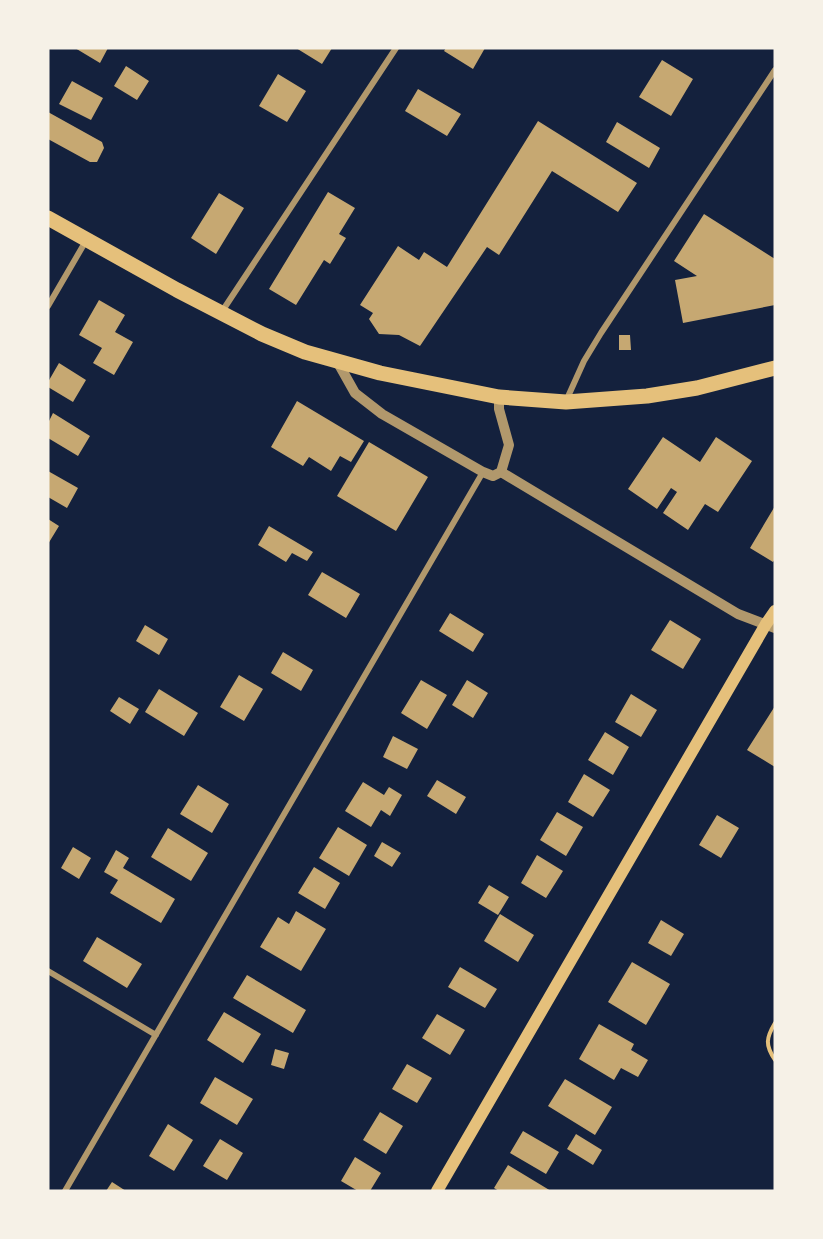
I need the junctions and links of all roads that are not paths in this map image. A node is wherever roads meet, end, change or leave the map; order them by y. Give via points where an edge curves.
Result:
1 (396, 48) edge
2 (775, 70) edge
3 (48, 218) edge
4 (87, 239) junction
5 (48, 306) edge
6 (221, 313) junction
7 (337, 361) junction
8 (775, 368) edge
9 (498, 397) junction
10 (566, 402) junction
11 (492, 473) junction
12 (775, 611) edge
13 (770, 626) edge
14 (48, 971) edge
15 (156, 1035) junction
16 (65, 1191) edge
17 (436, 1191) edge

1 - 6 street
2 - 10 street via 601,333
3 - 4 main road
4 - 5 street
4 - 6 main road
6 - 7 main road via 305,352
7 - 9 main road
7 - 11 street via 355,393 382,414
8 - 10 main road via 697,388
9 - 10 main road
9 - 11 street via 509,445
11 - 13 street via 738,614
11 - 15 street
12 - 13 main road
13 - 17 main road
14 - 15 street
15 - 16 street

